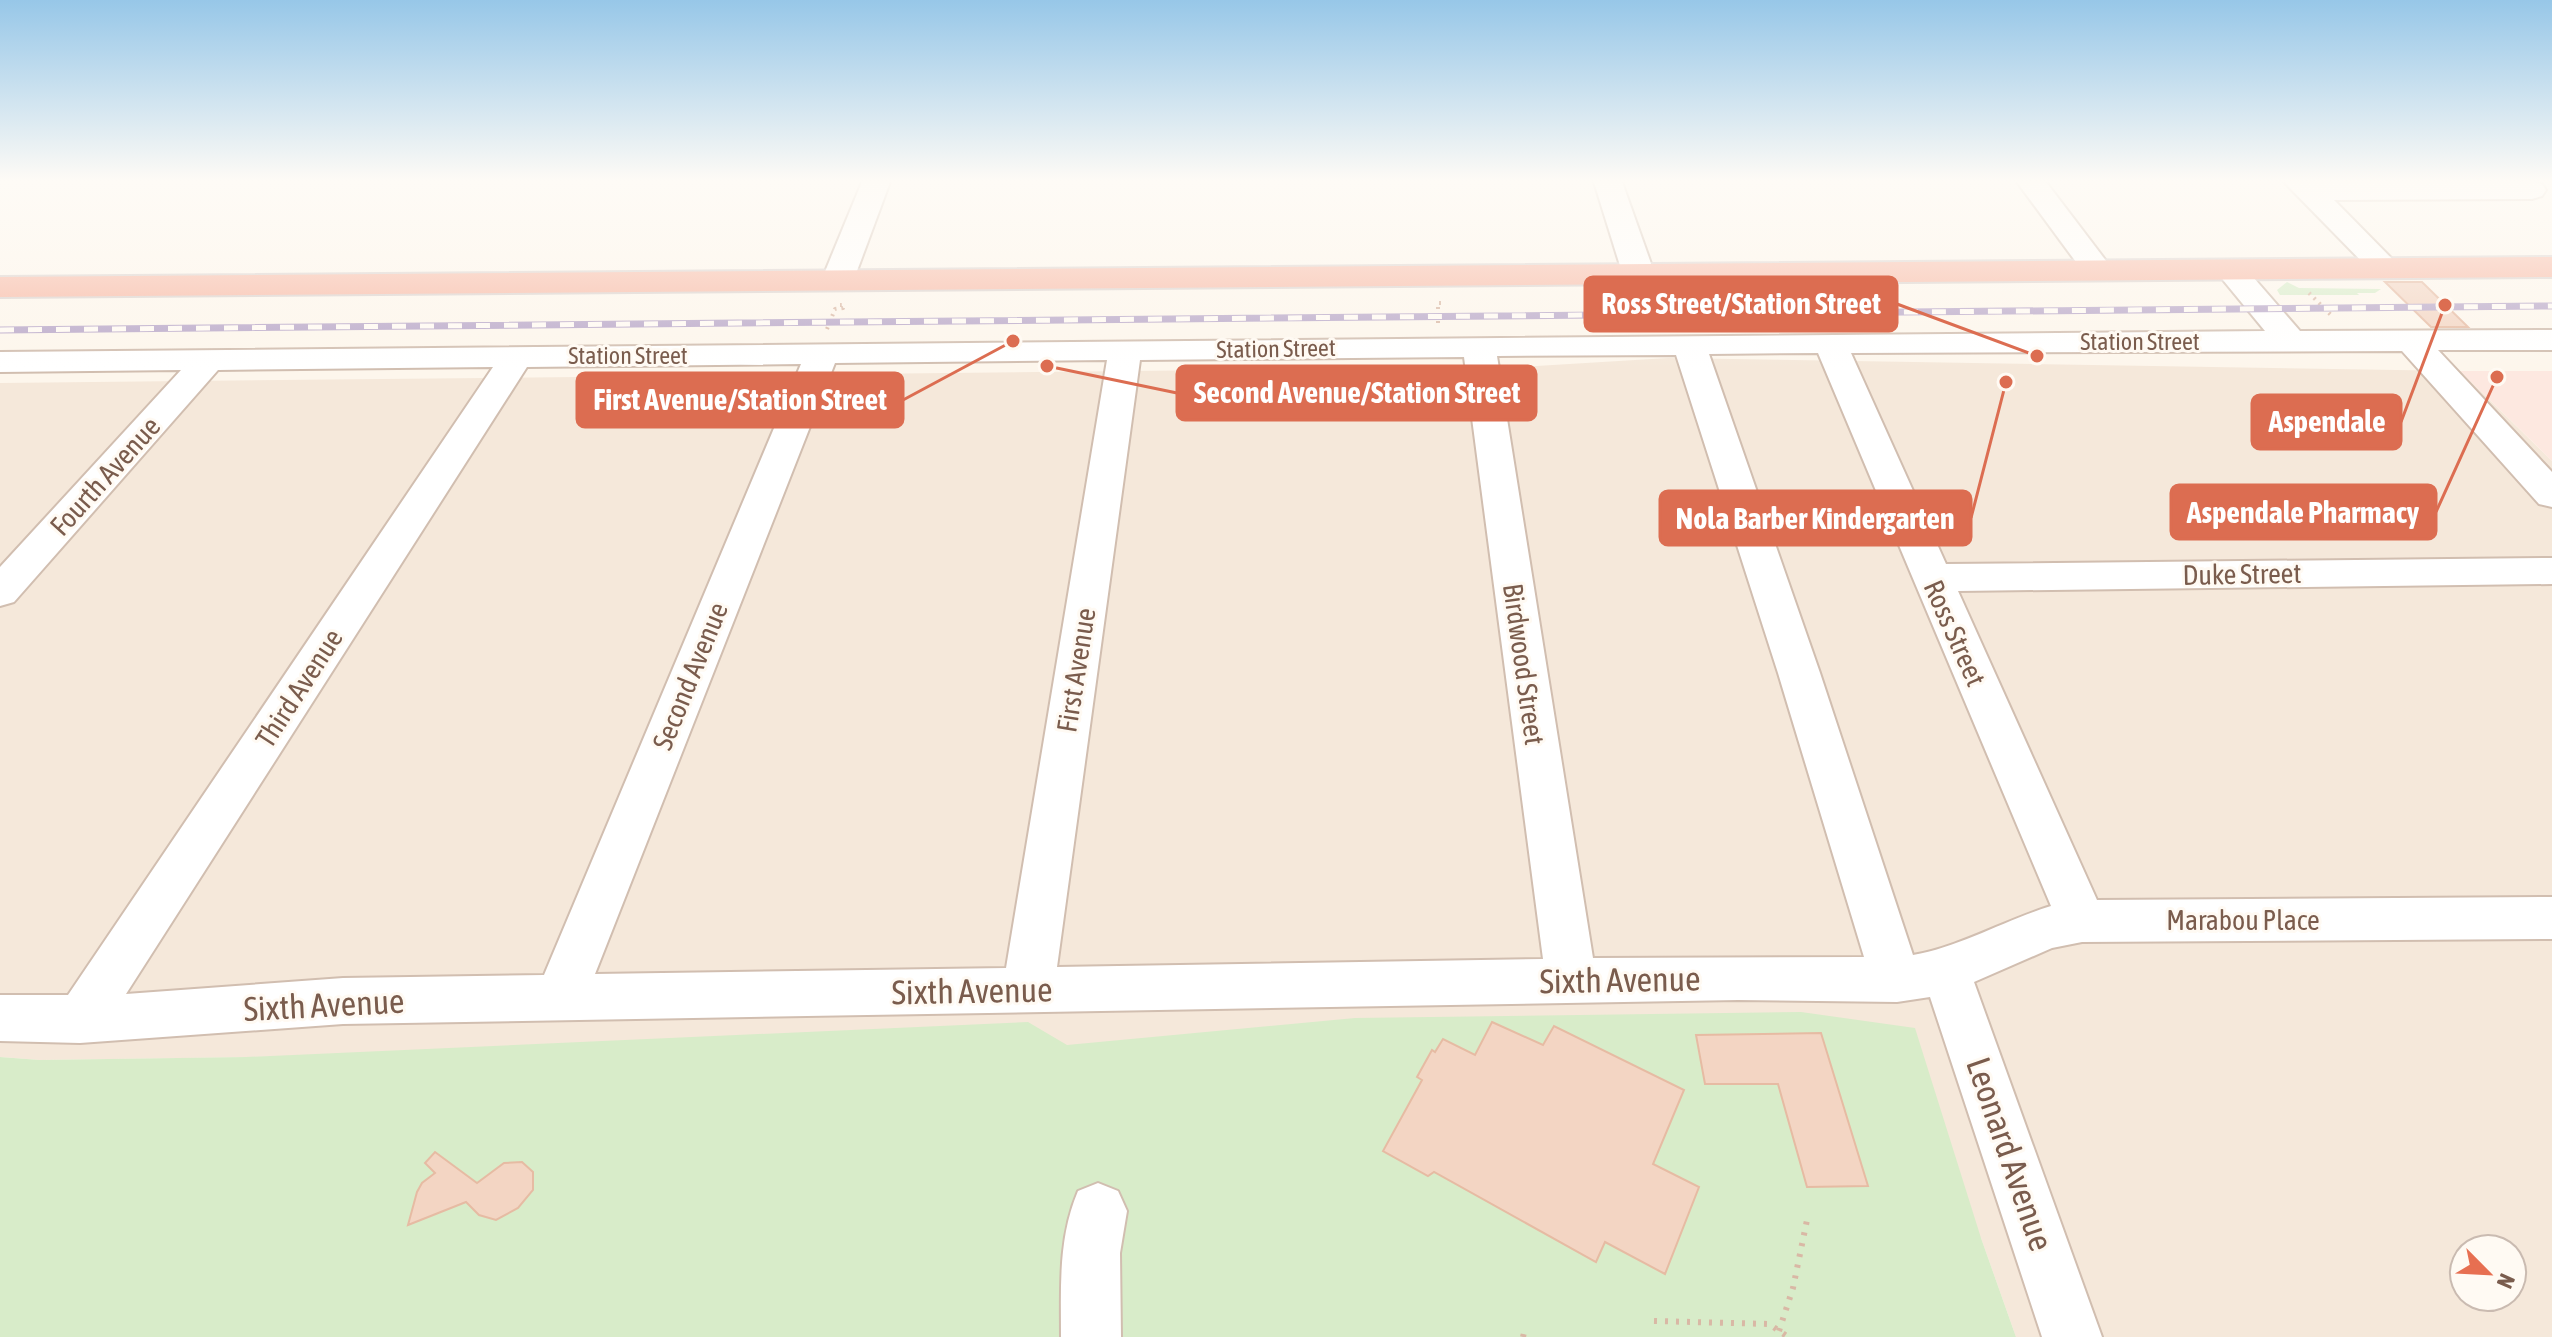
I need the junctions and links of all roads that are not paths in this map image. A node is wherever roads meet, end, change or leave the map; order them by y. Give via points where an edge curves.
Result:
1 (861, 244) edge
2 (1629, 244) edge
3 (2079, 244) edge
4 (2362, 244) edge
5 (2552, 267) edge
6 (2386, 268) junction
7 (2229, 269) junction
8 (2098, 270) junction
9 (1638, 272) junction
10 (852, 279) junction
11 (0, 287) edge
12 (2552, 340) edge
13 (2291, 341) junction
14 (2411, 341) junction
15 (813, 342) junction
16 (1830, 343) junction
17 (1689, 345) junction
18 (1479, 347) junction
19 (1125, 351) junction
20 (517, 356) junction
21 (209, 360) junction
22 (0, 362) edge
23 (2506, 445) junction
24 (2552, 445) edge
25 (2552, 495) edge
26 (2552, 571) edge
27 (1931, 578) junction
28 (0, 592) edge
29 (2552, 918) edge
30 (2082, 921) junction
31 (1921, 976) junction
32 (1571, 981) junction
33 (1028, 989) junction
34 (560, 998) junction
35 (0, 1018) edge
36 (80, 1020) junction
37 (1098, 1211) dead end
38 (1091, 1337) edge
39 (2072, 1337) edge

1 - 10 street
2 - 9 street
3 - 8 street
4 - 6 street
5 - 6 highway
6 - 7 highway
7 - 8 highway
7 - 13 street
8 - 9 highway
9 - 10 highway
10 - 11 highway
12 - 14 street, Station Street
13 - 14 street, Station Street
13 - 16 street, Station Street
14 - 23 street
15 - 19 street, Station Street
15 - 20 street, Station Street
15 - 34 street, Second Avenue
16 - 17 street, Station Street
16 - 27 street, Ross Street
17 - 18 street, Station Street
17 - 31 street, Leonard Avenue via 1873,915
18 - 19 street, Station Street
18 - 32 street, Birdwood Street
19 - 33 street, First Avenue
20 - 21 street, Station Street
20 - 36 street, Third Avenue
21 - 22 street, Station Street
21 - 28 street, Fourth Avenue
23 - 24 street
23 - 25 street
26 - 27 street, Duke Street
27 - 30 street, Ross Street
29 - 30 street, Marabou Place
30 - 31 street, Marabou Place via 2049,928
31 - 32 street, Sixth Avenue
31 - 39 street, Leonard Avenue via 1958,1003
32 - 33 street, Sixth Avenue
33 - 34 street, Sixth Avenue
34 - 36 street, Sixth Avenue via 343,1001
35 - 36 street, Sixth Avenue
37 - 38 street via 1091,1253

